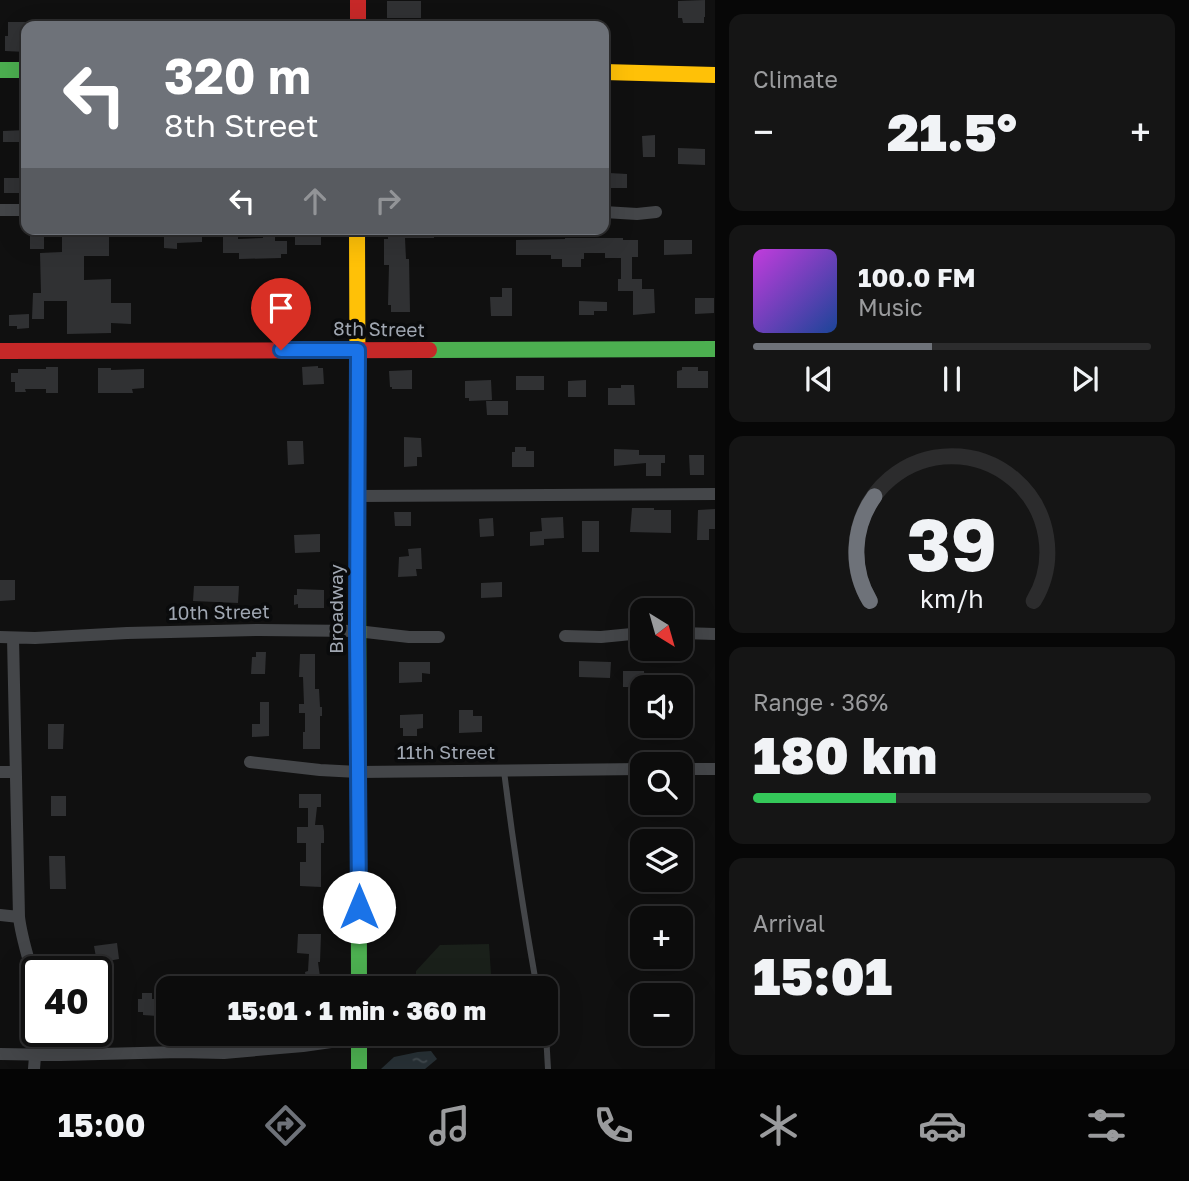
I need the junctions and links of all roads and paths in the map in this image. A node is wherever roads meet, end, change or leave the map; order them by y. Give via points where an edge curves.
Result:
1 (358, 0) edge
2 (358, 21) edge
3 (21, 70) edge
4 (0, 71) edge
5 (609, 72) edge
6 (715, 75) edge
7 (0, 210) edge
8 (21, 210) edge
9 (609, 212) edge
10 (656, 212) dead end
11 (357, 235) edge
12 (715, 349) edge
13 (358, 350) junction
14 (0, 351) edge
15 (715, 494) edge
16 (358, 496) junction
17 (357, 631) junction
18 (630, 634) edge
19 (693, 634) edge
20 (715, 634) edge
21 (565, 636) dead end
22 (7, 638) edge
23 (439, 638) dead end
24 (250, 762) dead end
25 (630, 769) edge
26 (693, 769) edge
27 (715, 769) edge
28 (504, 771) junction
29 (0, 772) edge
30 (15, 772) junction
31 (358, 772) junction
32 (0, 915) edge
33 (19, 917) junction
34 (28, 956) edge
35 (359, 976) edge
36 (535, 976) edge
37 (303, 1046) edge
38 (359, 1046) edge
39 (547, 1046) edge
40 (36, 1047) edge
41 (0, 1054) edge
42 (36, 1055) junction
43 (34, 1069) edge
44 (359, 1069) edge
45 (548, 1069) edge

1 - 2 street
3 - 4 street
5 - 6 street
7 - 8 street
9 - 10 street
11 - 13 street, Broadway
12 - 13 street, 8th Street
13 - 14 street, 8th Street
13 - 16 street, Broadway
15 - 16 street
16 - 17 street, Broadway
17 - 22 street, 10th Street
17 - 23 street, 10th Street
17 - 31 street, Broadway
18 - 21 street
19 - 20 street
22 - 30 street
24 - 31 street, 11th Street
25 - 28 street, 11th Street
26 - 27 street
28 - 31 street, 11th Street
28 - 36 lane
29 - 30 street
30 - 33 street
31 - 35 street, Broadway
32 - 33 street
33 - 34 street
37 - 42 street via 224,1053
38 - 44 street
39 - 45 lane
40 - 42 street
41 - 42 street
42 - 43 street

